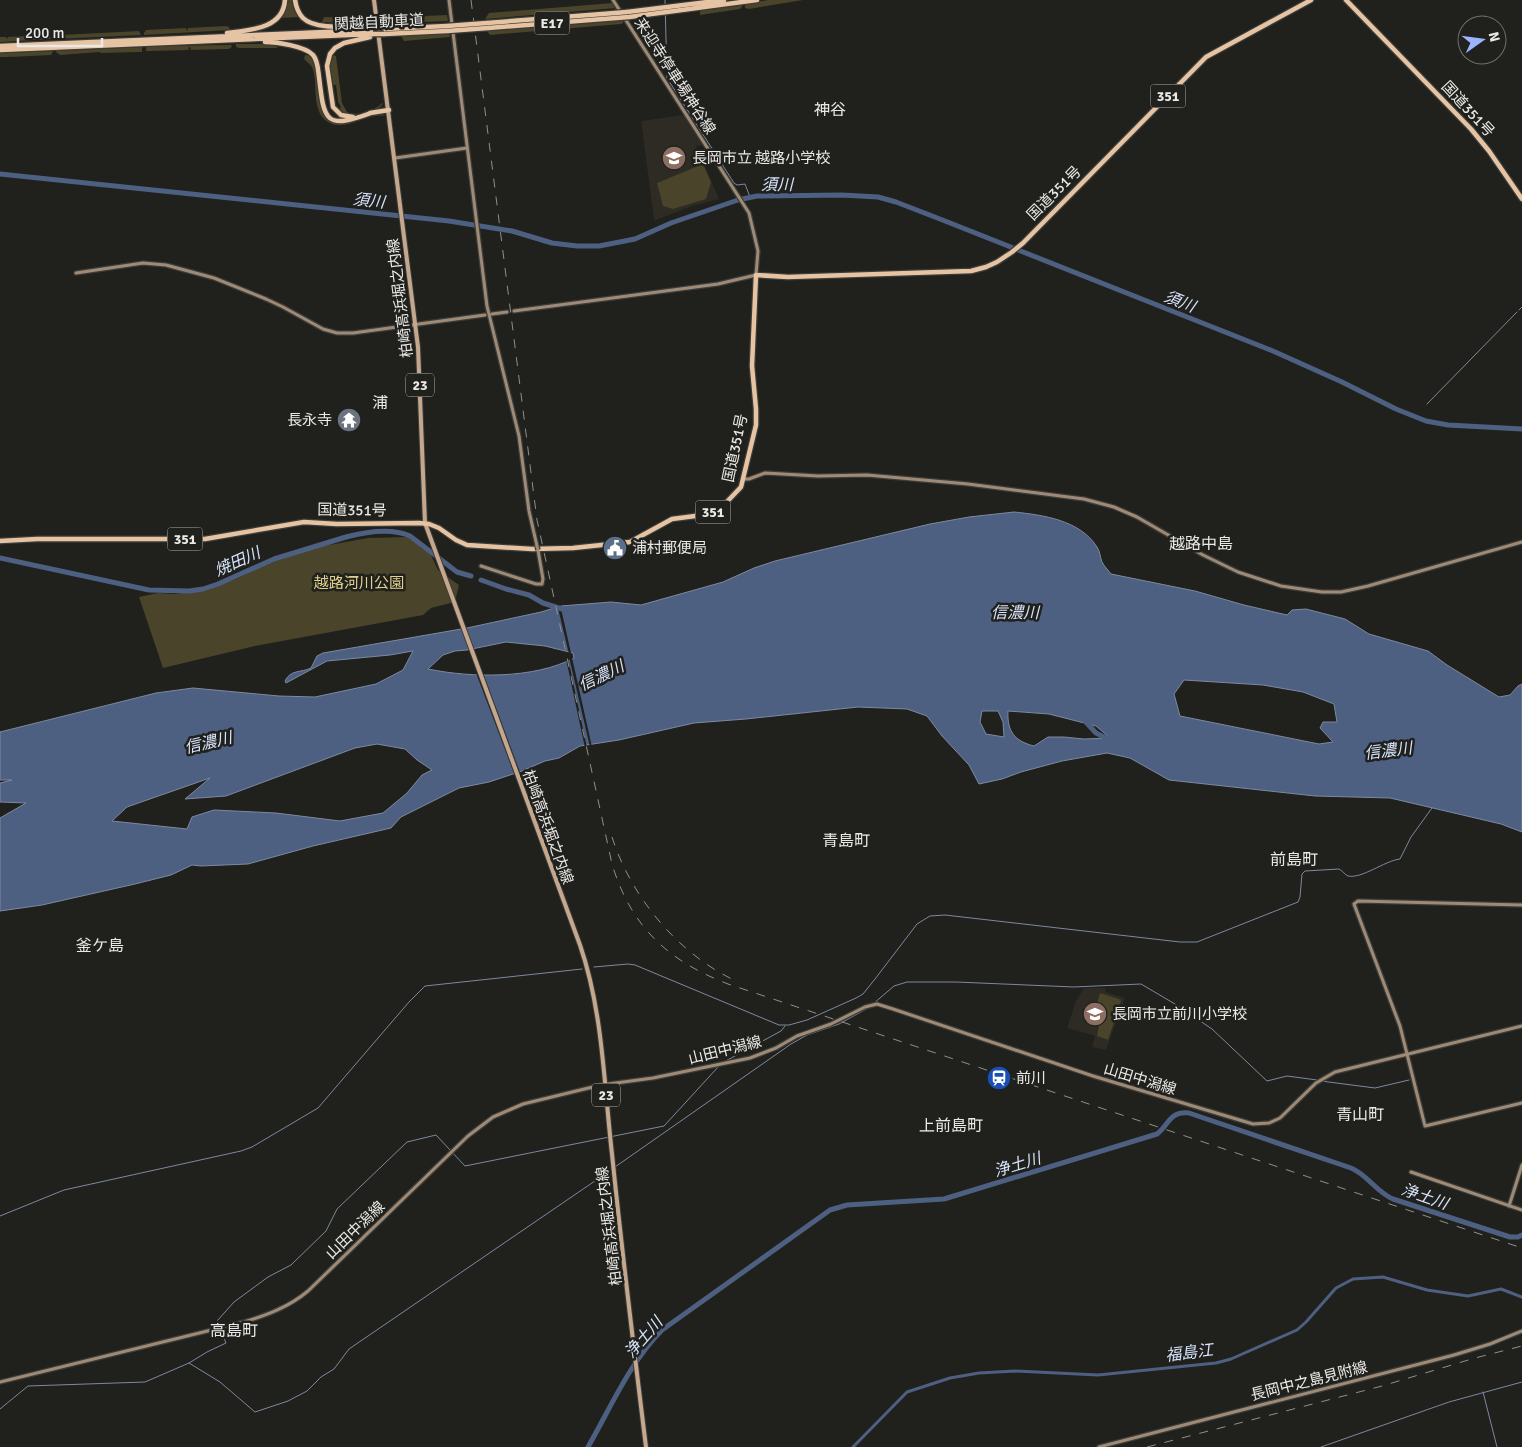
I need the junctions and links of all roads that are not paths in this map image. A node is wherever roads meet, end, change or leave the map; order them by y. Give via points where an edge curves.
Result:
1 (285, 0) edge
2 (295, 0) edge
3 (374, 0) edge
4 (449, 0) edge
5 (613, 0) edge
6 (724, 0) edge
7 (757, 0) edge
8 (1311, 0) edge
9 (1346, 0) edge
10 (672, 9) junction
11 (447, 28) junction
12 (384, 31) junction
13 (373, 32) junction
14 (166, 38) junction
15 (183, 43) junction
16 (0, 46) edge
17 (0, 50) edge
18 (389, 110) junction
19 (371, 113) junction
20 (467, 148) junction
21 (395, 158) junction
22 (1522, 199) edge
23 (76, 273) dead end
24 (756, 275) junction
25 (514, 311) dead end
26 (507, 312) dead end
27 (492, 314) dead end
28 (486, 315) dead end
29 (415, 324) junction
30 (744, 479) junction
31 (425, 523) junction
32 (0, 540) edge
33 (1522, 542) edge
34 (482, 566) dead end
35 (1522, 906) edge
36 (1522, 1026) edge
37 (1407, 1053) junction
38 (605, 1085) junction
39 (1522, 1103) edge
40 (1522, 1165) edge
41 (1411, 1172) dead end
42 (1509, 1206) junction
43 (1522, 1210) edge
44 (1522, 1331) edge
45 (0, 1382) edge
46 (646, 1447) edge
47 (1099, 1447) edge

1 - 14 highway via 277,19 256,29
2 - 13 highway via 298,12 310,23
3 - 18 main road, 23
4 - 20 street
5 - 24 street, 来迎寺停車場神谷線 via 744,204 757,247
6 - 10 highway, 関越自動車道
7 - 10 highway, 関越自動車道
8 - 24 highway, 国道351号 / 351 via 1206,57 1022,243 1009,255 986,267 962,271 788,277
9 - 22 highway, 国道351号 via 1477,136
10 - 11 highway, 関越自動車道 / E17, bridge
11 - 12 highway, 関越自動車道 via 436,26
11 - 12 highway, 関越自動車道 via 429,32
12 - 13 highway, bridge
12 - 13 highway, bridge
13 - 14 highway, 関越自動車道
13 - 15 highway, 関越自動車道
13 - 19 highway via 341,45 330,54 328,62 331,98 336,110 351,117
14 - 16 highway, 関越自動車道
15 - 17 highway, 関越自動車道
15 - 19 highway via 268,42 302,48 312,54 317,63 323,107 328,116 342,121
18 - 19 highway
18 - 21 main road, 23
20 - 21 street
20 - 34 street via 489,317 518,432 529,511 544,579 539,584
21 - 29 main road, 柏崎高浜堀之内線 / 23
23 - 29 street via 158,263 214,278 266,299 327,331 353,333
24 - 25 street via 713,285
24 - 30 highway, 国道351号 / 351 via 752,366 756,425
26 - 27 street
28 - 29 street
29 - 31 main road, 柏崎高浜堀之内線 / 23
30 - 31 highway, 国道351号 / 351 via 737,493 720,509 703,515 675,518 638,539 622,543 565,549 472,546
30 - 33 street via 768,473 867,475 1084,499 1137,517 1238,572 1281,586 1322,592 1368,586
31 - 32 highway, 国道351号 / 351 via 308,522 211,538
31 - 38 main road, 柏崎高浜堀之内線 / 23 via 589,974
35 - 37 street via 1397,901 1354,903
36 - 37 street, 山田中潟線
37 - 38 street, 山田中潟線 via 1332,1073 1316,1083 1283,1116 1258,1124 1093,1076 875,1004 750,1058
37 - 39 street via 1426,1126
38 - 45 street, 山田中潟線 via 523,1104 482,1124 308,1291 280,1310
38 - 46 main road, 柏崎高浜堀之内線 / 23
40 - 42 street
41 - 42 street
42 - 43 street
44 - 47 street, 長岡中之島見附線 via 1454,1356

